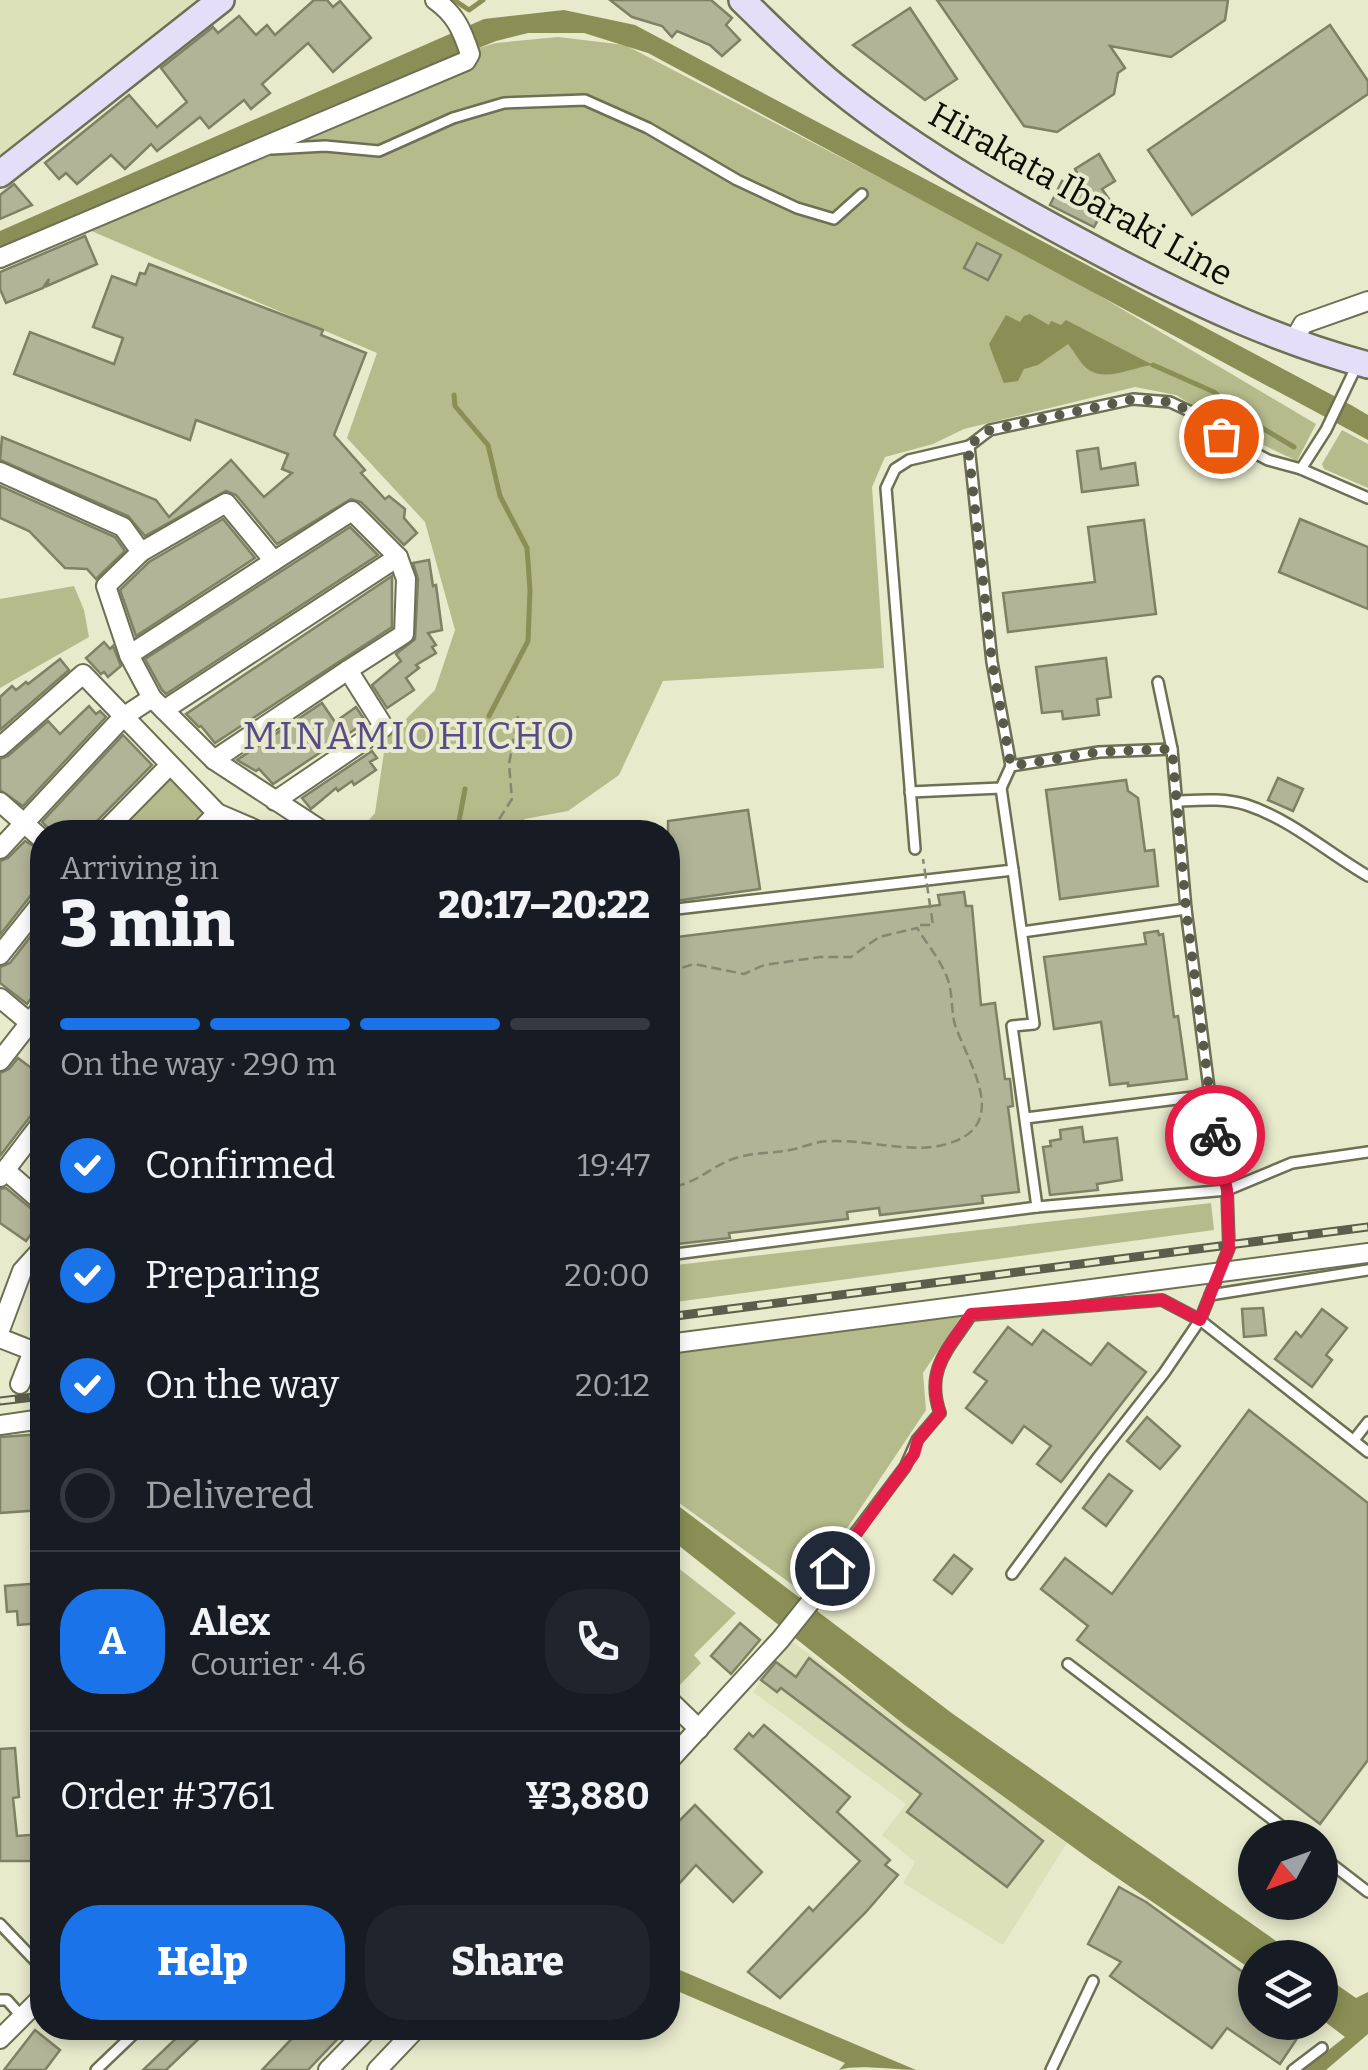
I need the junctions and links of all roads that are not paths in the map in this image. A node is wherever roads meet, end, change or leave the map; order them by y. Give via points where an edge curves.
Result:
1 (221, 0) edge
2 (435, 0) edge
3 (742, 0) edge
4 (255, 150) junction
5 (0, 174) edge
6 (862, 194) dead end
7 (0, 258) edge
8 (1368, 301) edge
9 (1293, 342) junction
10 (1363, 364) edge
11 (968, 446) junction
12 (1301, 469) junction
13 (0, 472) edge
14 (1368, 498) edge
15 (142, 552) junction
16 (398, 557) junction
17 (274, 561) junction
18 (129, 655) junction
19 (348, 670) junction
20 (1158, 682) dead end
21 (158, 704) junction
22 (123, 717) junction
23 (0, 747) edge
24 (1172, 749) junction
25 (214, 760) junction
26 (170, 765) junction
27 (1011, 766) junction
28 (1002, 788) junction
29 (910, 792) junction
30 (275, 801) junction
31 (1178, 801) junction
32 (0, 802) edge
33 (217, 813) junction
34 (116, 820) edge
35 (210, 820) edge
36 (233, 820) edge
37 (305, 820) edge
38 (24, 823) junction
39 (30, 828) edge
40 (0, 849) edge
41 (915, 849) dead end
42 (1013, 870) junction
43 (1368, 876) edge
44 (680, 909) edge
45 (1186, 909) junction
46 (30, 917) edge
47 (1022, 932) junction
48 (0, 956) edge
49 (0, 998) edge
50 (30, 1023) edge
51 (30, 1032) edge
52 (2, 1053) edge
53 (1210, 1094) junction
54 (1026, 1118) junction
55 (30, 1138) edge
56 (1368, 1152) edge
57 (3, 1174) edge
58 (1227, 1190) junction
59 (30, 1193) edge
60 (1037, 1207) junction
61 (680, 1253) edge
62 (1368, 1254) edge
63 (30, 1262) edge
64 (1368, 1270) edge
65 (1218, 1274) junction
66 (1210, 1295) junction
67 (1200, 1320) junction
68 (0, 1334) edge
69 (680, 1342) edge
70 (30, 1350) edge
71 (30, 1356) edge
72 (20, 1384) dead end
73 (30, 1421) edge
74 (1368, 1422) edge
75 (0, 1425) edge
76 (1354, 1440) junction
77 (1368, 1452) edge
78 (1012, 1574) dead end
79 (812, 1600) joint
80 (1068, 1664) dead end
81 (680, 1711) edge
82 (699, 1729) junction
83 (680, 1749) edge
84 (1273, 1820) edge
85 (1338, 1869) edge
86 (1368, 1892) edge
87 (3, 1932) edge
88 (30, 1957) edge
89 (1093, 1981) dead end
90 (0, 2000) edge
91 (30, 2010) edge
92 (22, 2018) junction
93 (0, 2039) edge
94 (127, 2040) edge
95 (357, 2040) edge
96 (406, 2040) edge
97 (1322, 2048) dead end
98 (96, 2070) edge
99 (328, 2070) edge
100 (377, 2070) edge
101 (1050, 2070) edge
102 (1292, 2070) edge

1 - 5 main road
2 - 4 street via 462,27 466,61
3 - 9 main road, Hirakata Ibaraki Line via 838,88 953,170 1157,282
4 - 6 lane via 379,151 504,103 586,100 797,208 834,219
4 - 7 street
8 - 9 street via 1303,324
9 - 10 main road, Hirakata Ibaraki Line
10 - 12 lane
11 - 12 lane via 990,430 1134,399 1170,402 1252,452
11 - 27 lane
11 - 29 lane via 909,460 895,469 886,488
12 - 14 lane
13 - 15 street via 123,527
15 - 17 street via 226,502
15 - 18 street via 106,586
16 - 17 street via 352,511
16 - 19 street via 406,579 404,634
16 - 21 street
17 - 18 street
18 - 21 street
19 - 25 street
19 - 30 street via 384,726
20 - 24 lane
21 - 22 street
21 - 25 street
22 - 23 street via 83,674
22 - 26 street
22 - 38 street
24 - 27 lane
24 - 31 lane
25 - 30 street
26 - 33 street
26 - 34 street
27 - 28 lane
28 - 29 lane
28 - 42 lane
29 - 41 lane
30 - 37 street
31 - 43 lane via 1245,804
31 - 45 lane
32 - 38 street
33 - 35 street
33 - 36 street
38 - 39 street
38 - 40 street
42 - 44 lane
42 - 47 lane
45 - 47 lane
45 - 53 lane
46 - 48 street
47 - 54 lane via 1034,1024 1012,1026
49 - 50 street
51 - 52 street
53 - 54 lane
53 - 58 lane
54 - 60 lane
55 - 57 street
56 - 58 lane via 1292,1163
57 - 59 street
58 - 60 lane
58 - 65 lane via 1229,1248
60 - 61 lane
62 - 65 street
63 - 68 street
64 - 66 lane
65 - 66 lane
65 - 69 street
66 - 67 lane
67 - 76 lane
67 - 78 lane
67 - 79 lane via 1162,1300 971,1314 937,1368 932,1391 940,1413
68 - 70 street
71 - 72 street
73 - 75 street
74 - 76 lane
76 - 77 lane
79 - 82 street
80 - 84 lane
81 - 82 street
82 - 83 street
85 - 86 lane
87 - 88 lane
89 - 101 lane
90 - 92 lane
91 - 92 street
92 - 93 street
94 - 98 lane
95 - 99 street
96 - 100 street
97 - 102 lane

